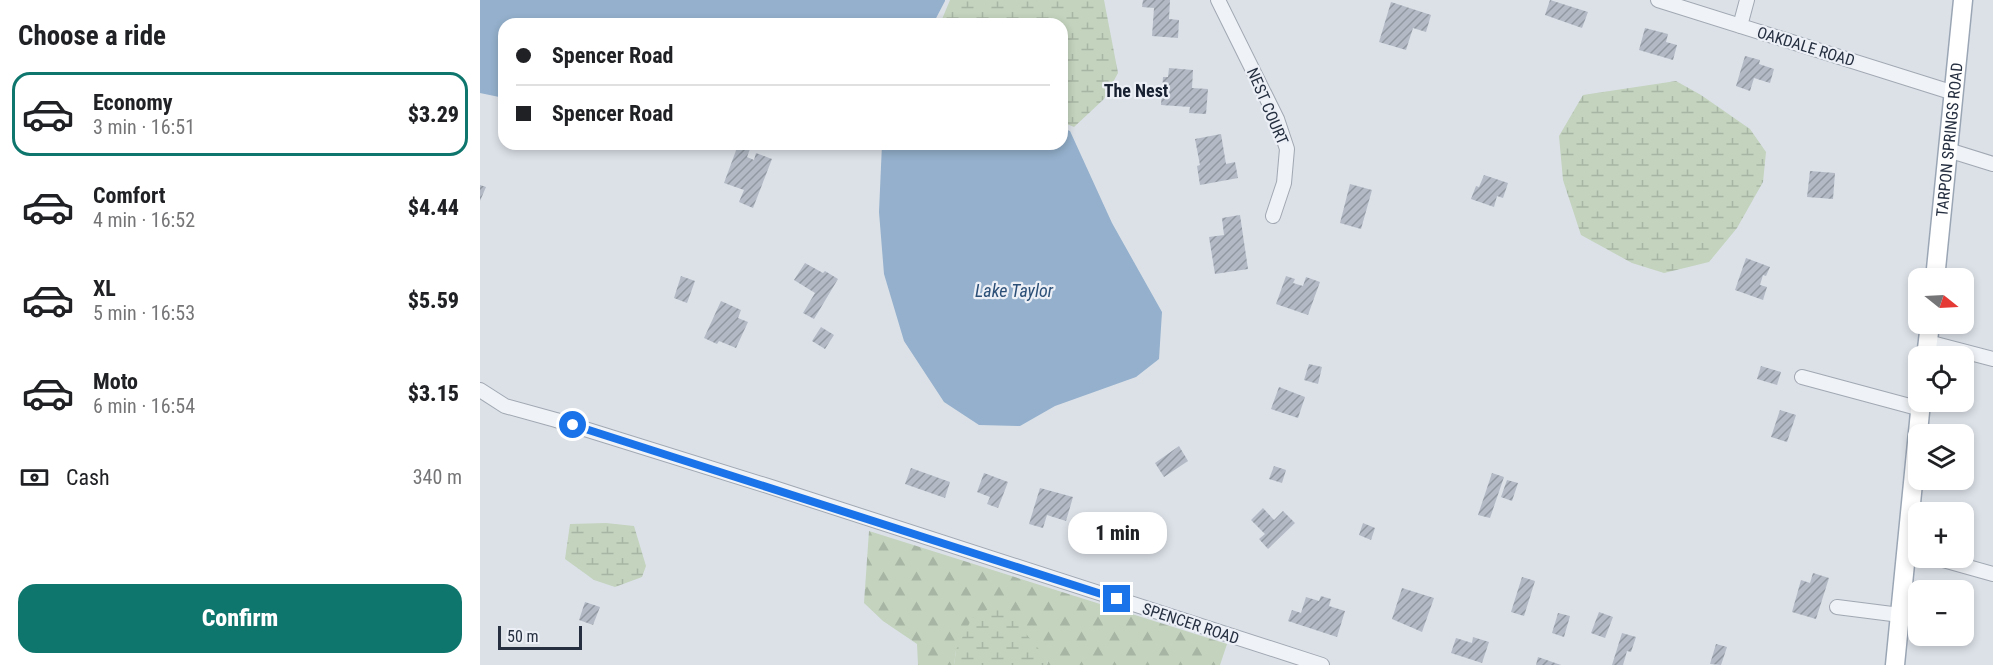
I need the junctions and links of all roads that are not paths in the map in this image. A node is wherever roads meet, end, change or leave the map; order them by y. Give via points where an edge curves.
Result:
1 (1218, 0) edge
2 (1658, 0) edge
3 (1747, 0) edge
4 (1963, 0) edge
5 (1740, 26) junction
6 (1954, 93) junction
7 (1948, 150) junction
8 (1993, 164) edge
9 (1273, 216) dead end
10 (1936, 268) edge
11 (1974, 356) edge
12 (1993, 359) edge
13 (1803, 377) dead end
14 (480, 390) edge
15 (1908, 403) edge
16 (1921, 412) edge
17 (1916, 502) edge
18 (1910, 568) edge
19 (1972, 568) edge
20 (1993, 574) edge
21 (1838, 607) dead end
22 (1900, 615) junction
23 (1322, 665) edge
24 (1895, 665) edge

1 - 9 street, NEST COURT via 1277,119 1287,149 1284,183
2 - 5 street, OAKDALE ROAD
3 - 5 street
4 - 6 main road, TARPON SPRINGS ROAD
5 - 6 street, OAKDALE ROAD
6 - 7 main road, TARPON SPRINGS ROAD
7 - 8 street
7 - 10 main road, TARPON SPRINGS ROAD
11 - 12 street
13 - 15 street
14 - 23 street, SPENCER ROAD via 505,406 771,487
16 - 17 main road
18 - 22 main road
19 - 20 street
21 - 22 street
22 - 24 main road

